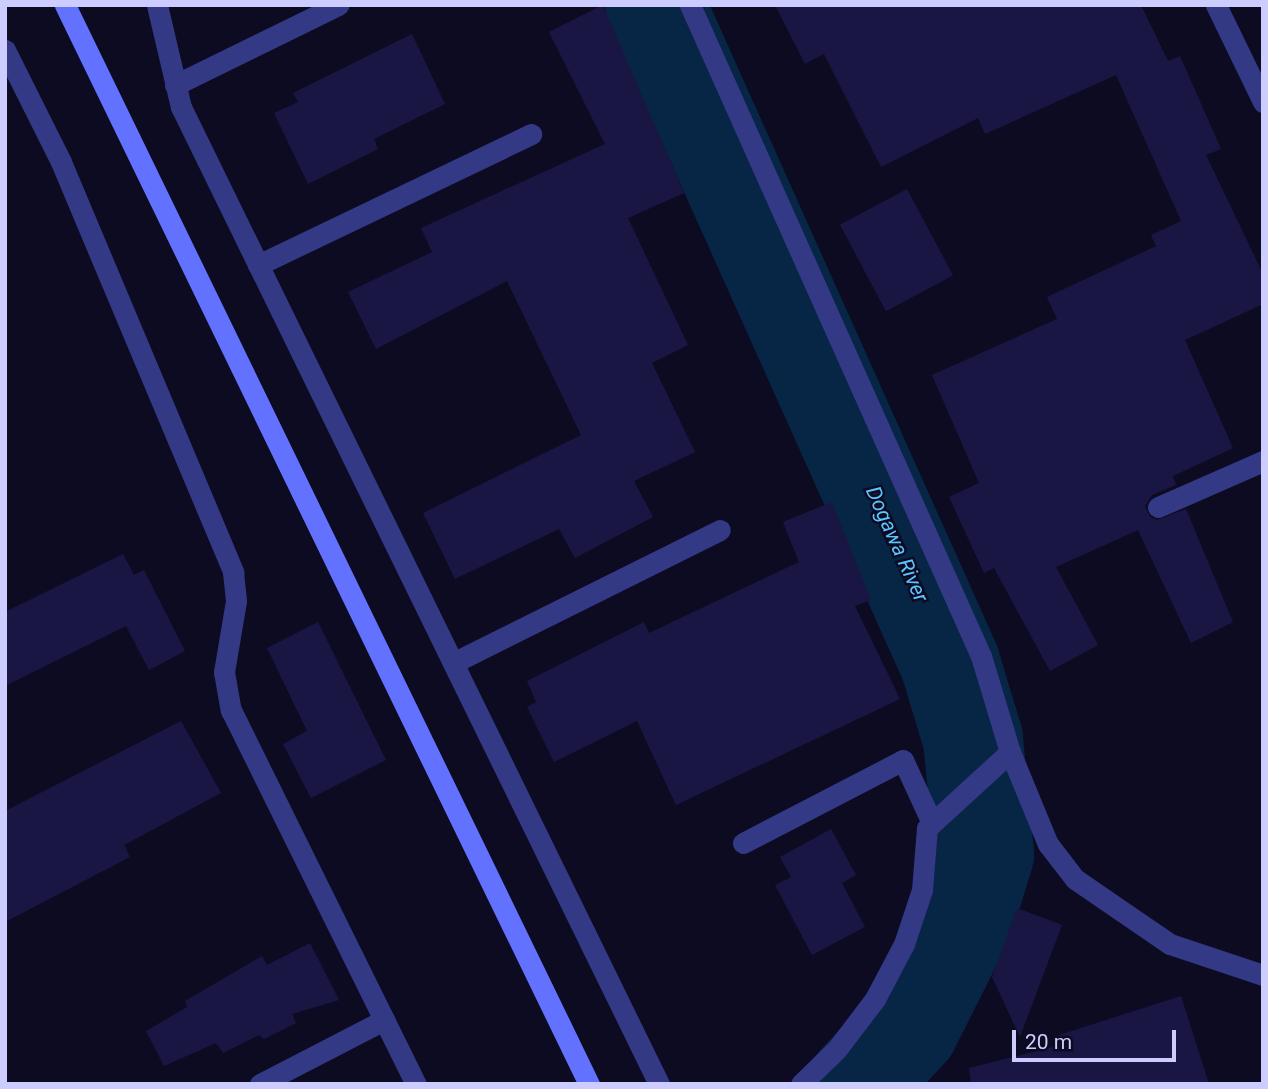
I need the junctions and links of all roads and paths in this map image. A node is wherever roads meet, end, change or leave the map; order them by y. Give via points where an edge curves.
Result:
1 (65, 5) edge
2 (157, 5) edge
3 (338, 5) edge
4 (690, 5) edge
5 (1216, 5) edge
6 (5, 50) edge
7 (175, 85) junction
8 (1263, 102) edge
9 (531, 134) dead end
10 (258, 265) junction
11 (1263, 461) edge
12 (1158, 507) dead end
13 (720, 530) dead end
14 (453, 663) junction
15 (1008, 754) junction
16 (932, 822) junction
17 (743, 843) dead end
18 (1263, 975) edge
19 (384, 1020) junction
20 (260, 1084) edge
21 (416, 1084) edge
22 (589, 1084) edge
23 (659, 1084) edge
24 (801, 1084) edge

1 - 22 street
2 - 7 street
3 - 7 street
4 - 15 street via 981,656
5 - 8 street
6 - 19 street via 61,162 233,572 236,601 224,672 232,710
7 - 10 street via 181,107
9 - 10 street
10 - 14 street
11 - 12 street
13 - 14 street
14 - 23 street
15 - 16 street
15 - 18 street via 1048,844 1075,879 1170,944
16 - 17 street via 903,760
16 - 24 street via 927,828 922,890 904,944 875,999
19 - 20 street
19 - 21 street

